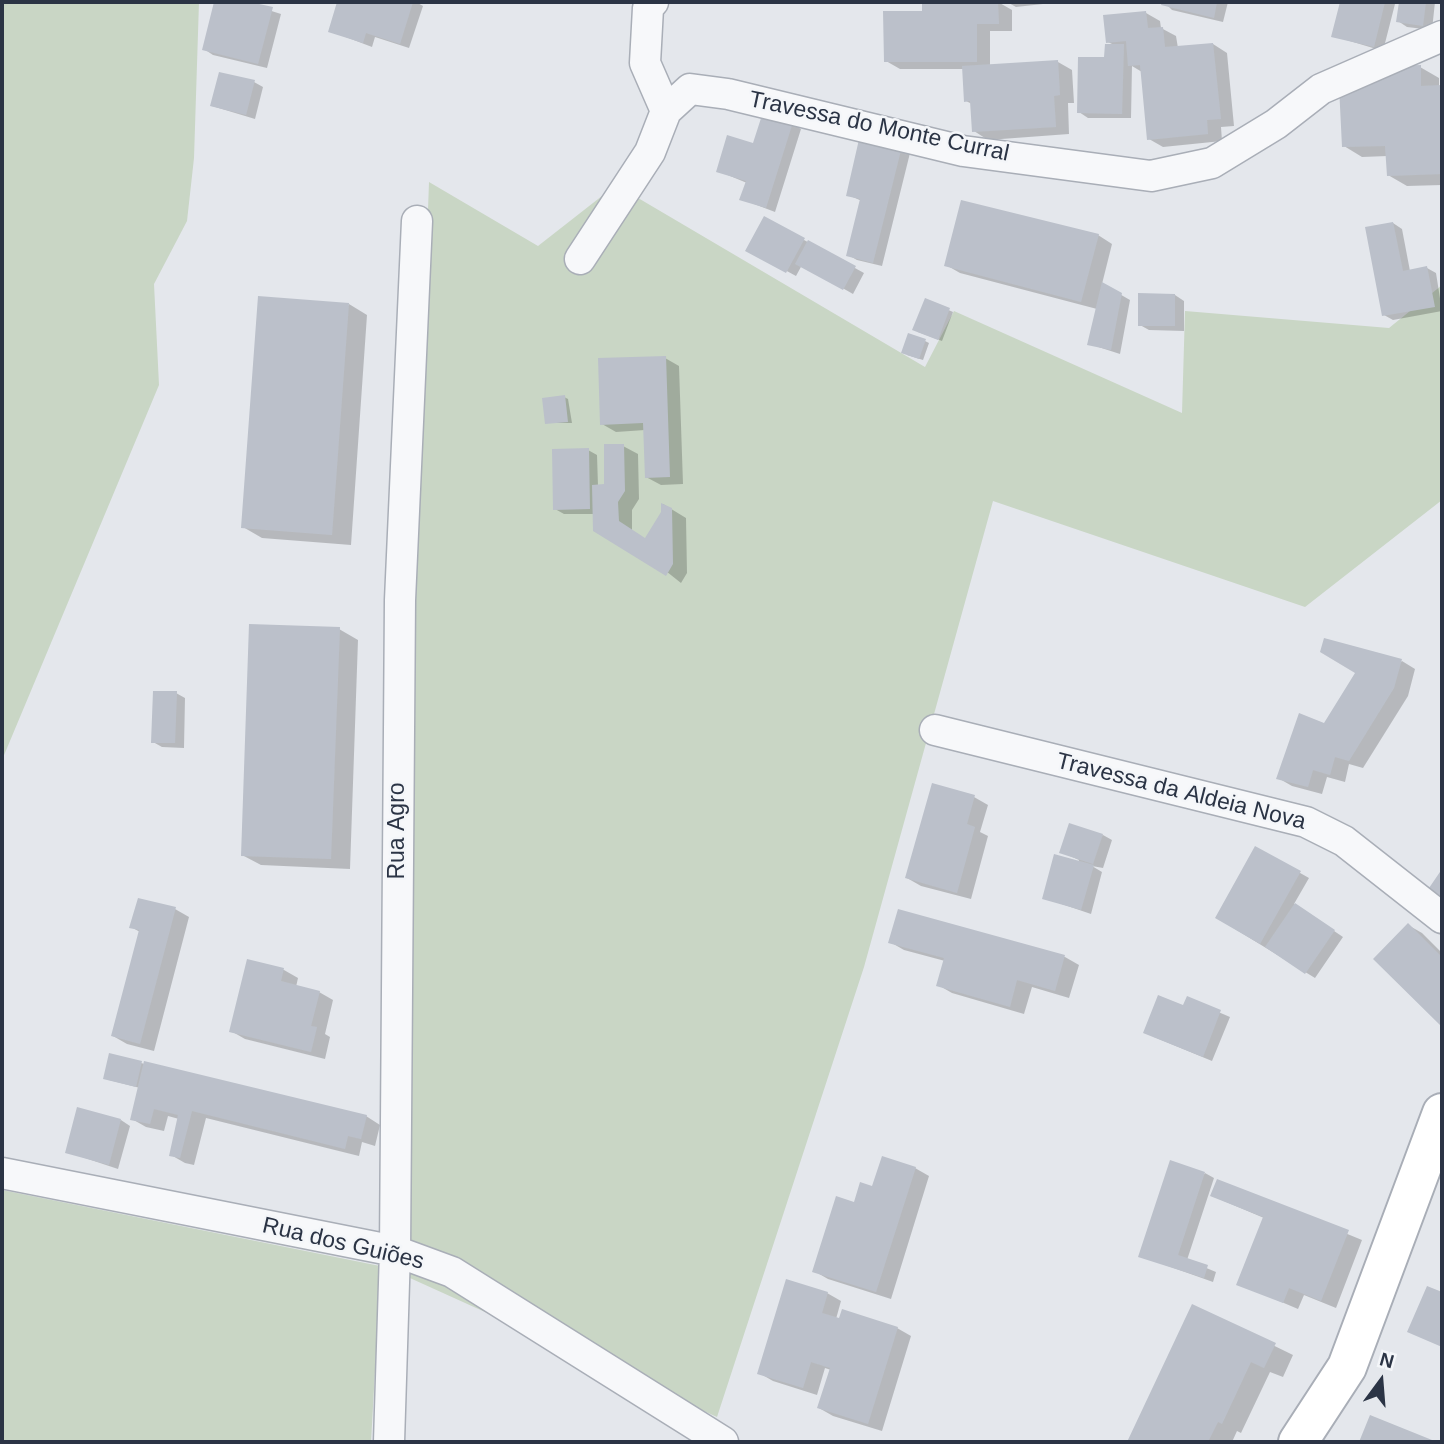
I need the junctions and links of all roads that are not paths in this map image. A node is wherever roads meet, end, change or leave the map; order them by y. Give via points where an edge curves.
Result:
1 (653, 2) edge
2 (1442, 36) edge
3 (666, 111) junction
4 (417, 221) dead end
5 (580, 259) dead end
6 (935, 730) dead end
7 (1442, 918) edge
8 (1442, 1113) edge
9 (2, 1173) edge
10 (395, 1251) junction
11 (389, 1442) edge
12 (723, 1442) edge
13 (1298, 1442) edge

1 - 3 street via 648,8 645,63
2 - 3 street, Travessa do Monte Curral via 1321,89 1276,124 1212,163 1152,176 963,150 728,94 690,89
3 - 5 street via 650,152
4 - 10 street, Rua Agro via 400,600
6 - 7 street, Travessa da Aldeia Nova via 1306,822 1343,841
8 - 13 street via 1347,1367
9 - 10 street, Rua dos Guiões
10 - 11 street, Rua Agro
10 - 12 street, Rua dos Guiões via 452,1272

